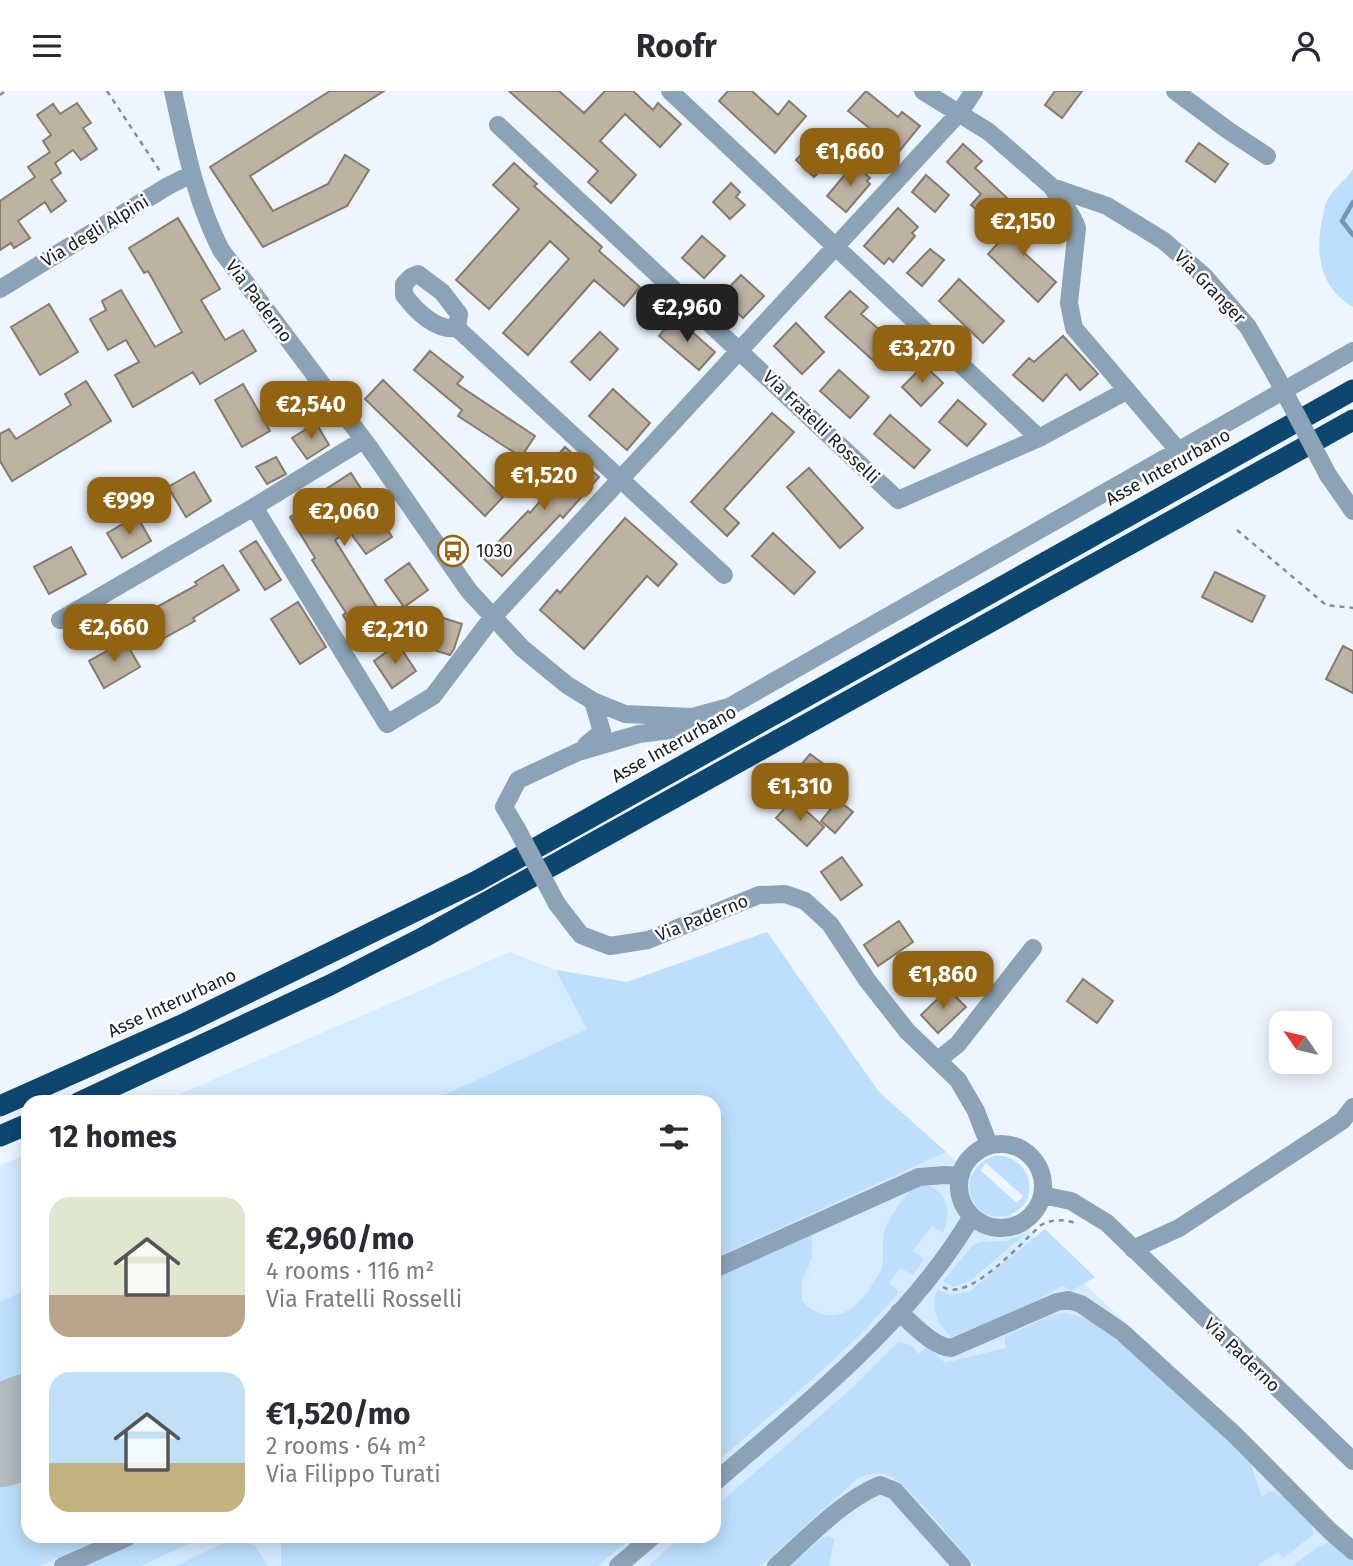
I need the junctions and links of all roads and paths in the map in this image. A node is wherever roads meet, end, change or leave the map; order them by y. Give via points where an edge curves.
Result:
1 (5, 91) edge
2 (107, 91) edge
3 (173, 91) edge
4 (670, 91) edge
5 (923, 91) edge
6 (974, 91) edge
7 (1175, 91) edge
8 (0, 95) edge
9 (960, 112) junction
10 (498, 125) dead end
11 (1267, 156) dead end
12 (191, 175) junction
13 (168, 186) junction
14 (1052, 187) junction
15 (836, 246) junction
16 (0, 289) edge
17 (457, 328) dead end
18 (740, 350) junction
19 (1353, 351) edge
20 (1353, 390) edge
21 (1126, 391) junction
22 (1353, 420) edge
23 (1039, 438) junction
24 (363, 440) junction
25 (1177, 449) junction
26 (621, 479) junction
27 (254, 507) junction
28 (1353, 511) edge
29 (1237, 530) dead end
30 (724, 575) dead end
31 (1353, 608) edge
32 (492, 618) junction
33 (60, 620) dead end
34 (593, 701) junction
35 (729, 707) junction
36 (625, 714) junction
37 (650, 716) junction
38 (602, 732) junction
39 (639, 734) junction
40 (578, 752) junction
41 (1033, 948) dead end
42 (938, 1060) junction
43 (25, 1095) edge
44 (95, 1095) edge
45 (21, 1097) edge
46 (0, 1106) edge
47 (1353, 1107) edge
48 (21, 1127) edge
49 (0, 1136) edge
50 (989, 1145) junction
51 (960, 1176) junction
52 (1042, 1195) junction
53 (971, 1216) junction
54 (1080, 1225) dead end
55 (1132, 1249) junction
56 (721, 1266) edge
57 (929, 1277) junction
58 (899, 1312) junction
59 (1353, 1461) edge
60 (721, 1477) edge
61 (115, 1543) edge
62 (645, 1543) edge
63 (1353, 1551) edge
64 (63, 1566) edge
65 (618, 1566) edge
66 (776, 1566) edge
67 (962, 1566) edge

1 - 8 path
2 - 13 path
3 - 12 street, Via Paderno
4 - 15 street
5 - 9 street, Via Granger
6 - 9 street
7 - 11 street
9 - 14 street, Via Granger
9 - 15 street
10 - 18 street, Via Fratelli Rosselli
12 - 13 street, Via degli Alpini
12 - 24 street, Via Paderno via 220,250
13 - 16 street, Via degli Alpini
14 - 21 street via 1077,228 1070,286 1074,328
14 - 28 street, Via Granger, bridge via 1107,206 1164,241 1203,276 1248,327 1328,475
15 - 18 street
15 - 23 street
17 - 26 street
18 - 23 street, Via Fratelli Rosselli via 898,500
18 - 26 street
19 - 25 street, Via Paderno
20 - 43 highway, Asse Interurbano via 477,881 186,1023
21 - 23 street, Via Fratelli Rosselli
21 - 25 street
22 - 44 highway via 424,937
24 - 27 street
24 - 32 street, Via Paderno
25 - 35 street, Via Paderno
26 - 30 street
26 - 32 street
27 - 32 street via 387,724 433,696
27 - 33 street
29 - 31 path via 1325,605
32 - 34 street, Via Paderno via 543,667
34 - 36 street, Via Paderno
34 - 38 street
35 - 37 street, Via Paderno via 692,717
35 - 39 street, Via Paderno via 691,726
36 - 37 street, Via Paderno
36 - 38 street, Via Paderno
37 - 39 street
38 - 40 street, Via Paderno
39 - 40 street, Via Paderno
40 - 42 street, Via Paderno, bridge via 518,780 504,807 557,904 580,935 610,947 648,940 759,895 785,894 805,901 830,924 907,1031
41 - 42 street via 958,1044
42 - 50 street, Via Paderno via 958,1080
45 - 46 highway, Asse Interurbano
47 - 55 street via 1342,1121 1191,1220
48 - 49 highway
50 - 51 street via 970,1157
50 - 52 street via 1006,1143 1030,1154 1043,1177
51 - 53 street via 960,1196
51 - 56 street via 919,1177
52 - 53 street via 1032,1215 1017,1225 995,1228
52 - 55 street, Via Paderno via 1071,1201 1107,1223
53 - 57 street
54 - 57 path via 1058,1220 1041,1224 968,1287 949,1291
55 - 59 street, Via Paderno
57 - 58 street
58 - 60 street via 844,1369
58 - 63 street via 926,1336 951,1348 1057,1302 1081,1304 1122,1332
61 - 64 street
62 - 65 street
66 - 67 street via 834,1515 880,1485 895,1491

